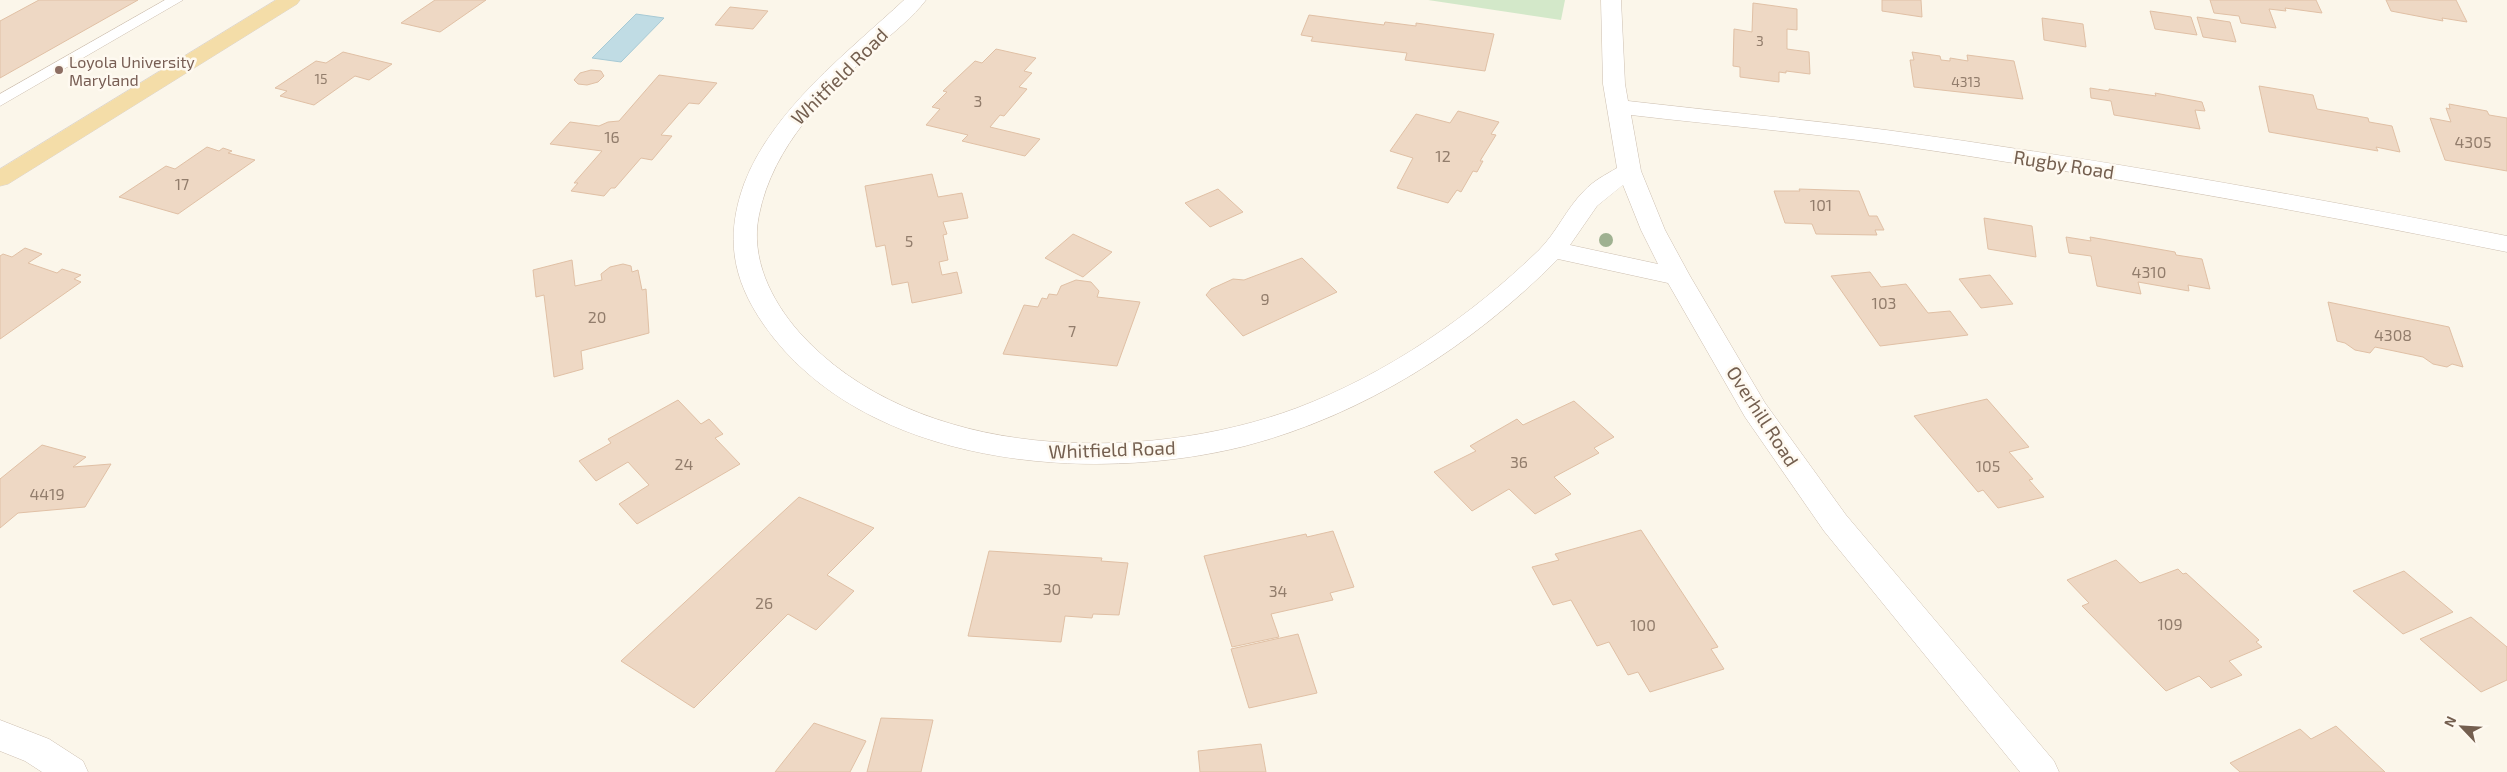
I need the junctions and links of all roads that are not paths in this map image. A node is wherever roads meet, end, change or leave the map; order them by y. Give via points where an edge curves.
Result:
1 (176, 0) edge
2 (290, 0) edge
3 (916, 0) edge
4 (1611, 0) edge
5 (0, 101) edge
6 (1618, 107) junction
7 (1629, 171) junction
8 (0, 179) edge
9 (2507, 244) edge
10 (1553, 250) junction
11 (1677, 276) junction
12 (0, 735) edge
13 (71, 772) edge
14 (2042, 772) edge

1 - 5 lane
2 - 8 main road
3 - 10 street, Whitfield Road via 813,98 786,130 764,165 746,216 751,279 777,326 815,366 858,396 909,419 982,444 1062,453 1145,451 1214,444 1279,426 1362,391 1426,353 1486,311
4 - 6 street, Overhill Road
6 - 7 street, Overhill Road
6 - 9 street, Rugby Road via 1885,137 2087,167
7 - 10 street, Whitfield Road via 1595,193
7 - 11 street, Overhill Road via 1653,230
10 - 11 street
11 - 14 street, Overhill Road via 1755,410 1835,523
12 - 13 street via 37,750

